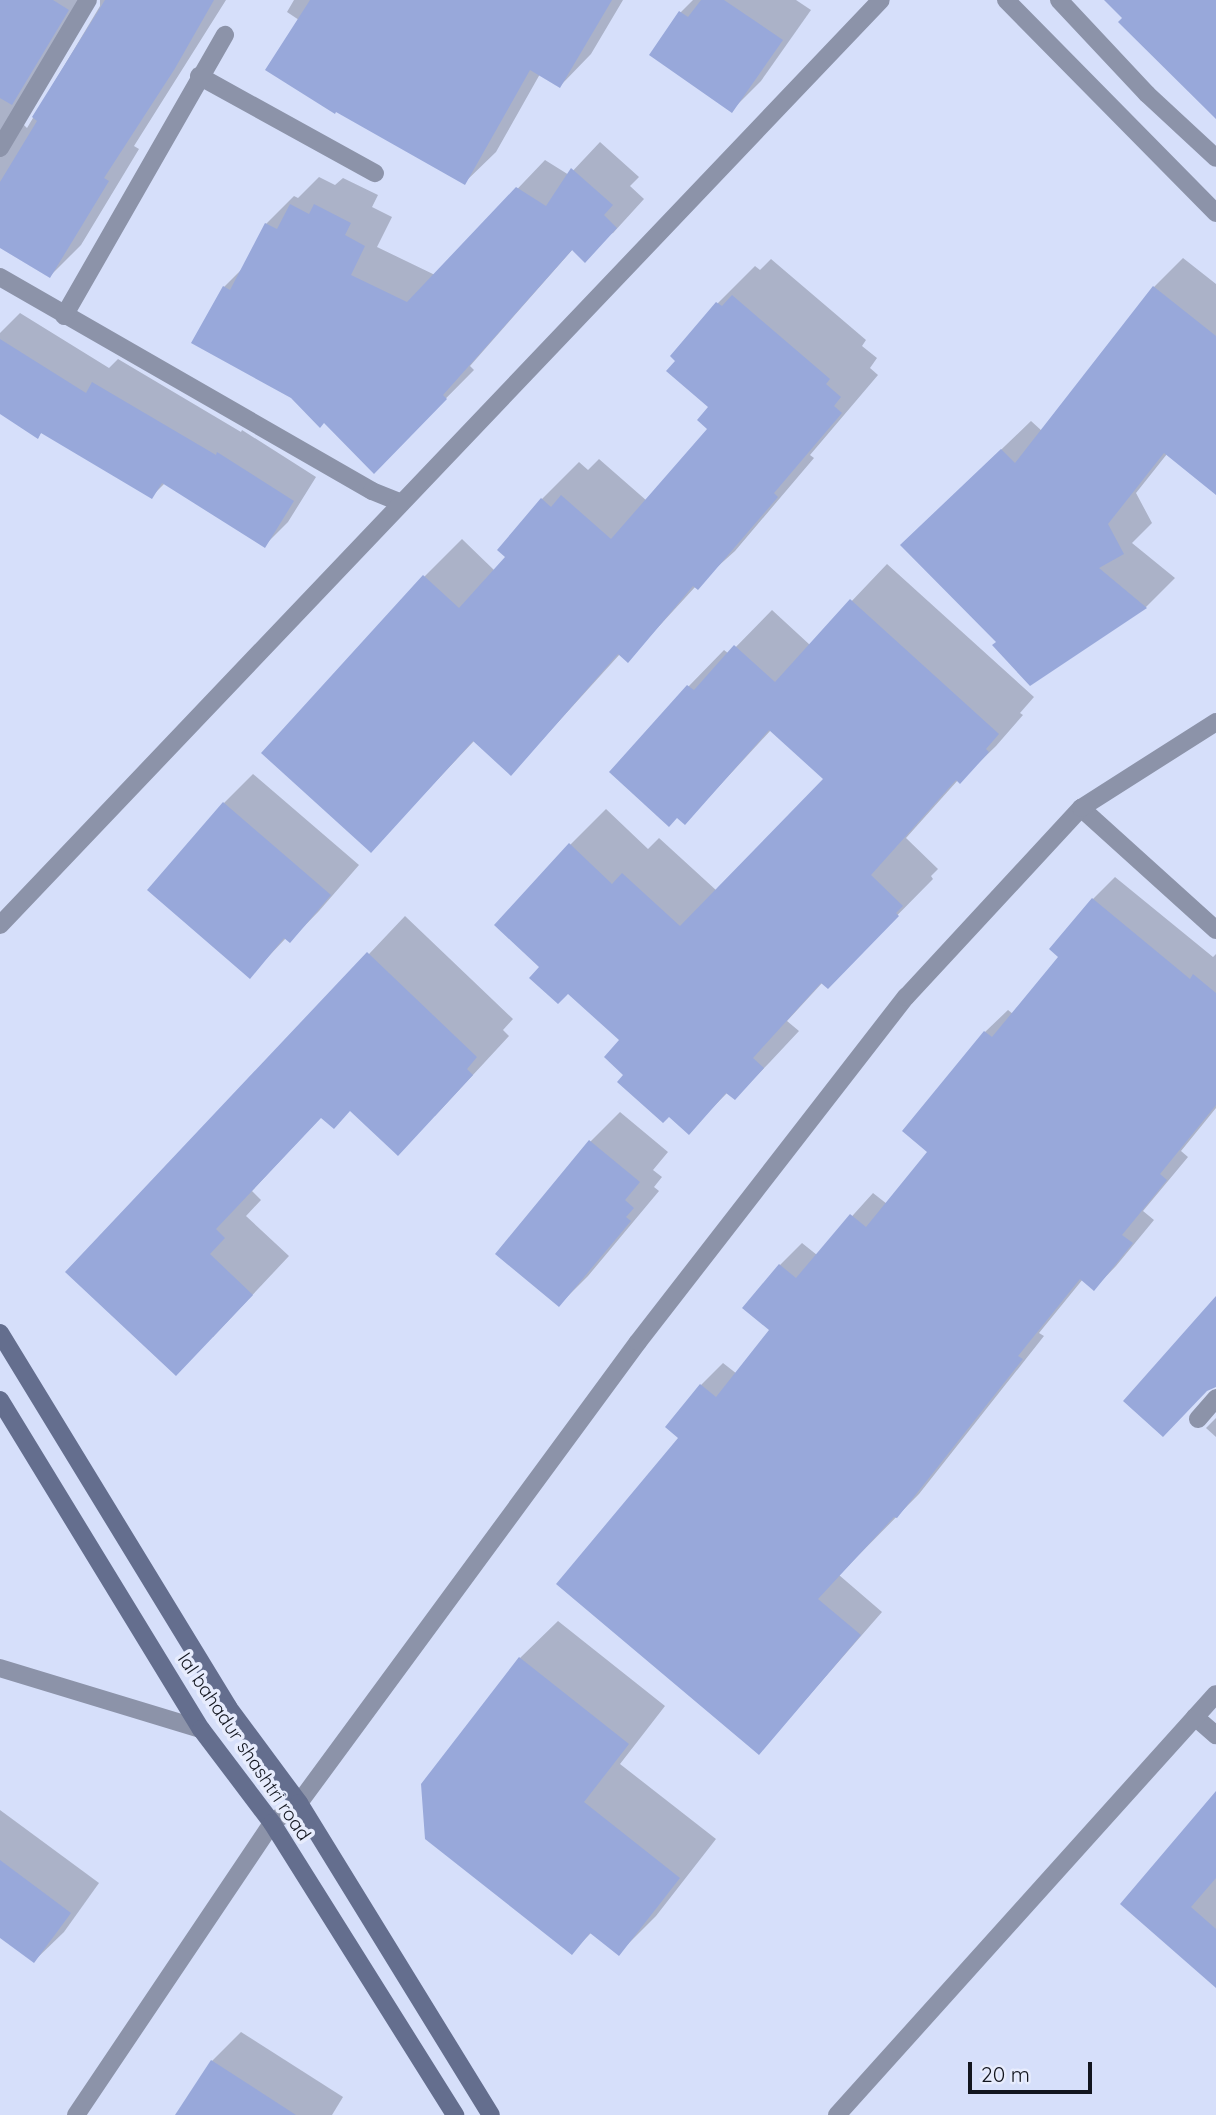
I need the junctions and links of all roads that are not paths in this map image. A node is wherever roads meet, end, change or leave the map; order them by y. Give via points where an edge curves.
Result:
1 (88, 0) edge
2 (881, 0) edge
3 (1006, 0) edge
4 (1059, 0) edge
5 (225, 34) dead end
6 (199, 76) junction
7 (0, 148) edge
8 (1216, 157) edge
9 (375, 173) dead end
10 (1216, 213) edge
11 (1, 279) edge
12 (64, 316) junction
13 (401, 503) junction
14 (1216, 722) edge
15 (1081, 808) junction
16 (0, 925) edge
17 (1216, 930) edge
18 (0, 1333) edge
19 (1216, 1398) edge
20 (0, 1400) edge
21 (1198, 1419) dead end
22 (0, 1668) edge
23 (1216, 1694) edge
24 (1195, 1717) junction
25 (201, 1728) junction
26 (1216, 1735) edge
27 (299, 1803) junction
28 (272, 1823) junction
29 (76, 2115) edge
30 (455, 2115) edge
31 (491, 2115) edge
32 (837, 2115) edge

1 - 7 street
2 - 13 street
3 - 10 street
4 - 8 street via 1147,94
5 - 6 street
6 - 9 street
6 - 12 street
11 - 12 street
12 - 13 street via 372,491
13 - 16 street
14 - 15 street
15 - 17 street
15 - 27 street via 906,997 638,1342
18 - 27 main road via 228,1707
19 - 21 street
20 - 25 main road, lal bahadur shashtri road
22 - 25 street
23 - 24 street
24 - 26 street
24 - 32 street
25 - 28 main road, lal bahadur shashtri road
27 - 28 street
27 - 31 main road
28 - 29 street
28 - 30 main road, lal bahadur shashtri road

